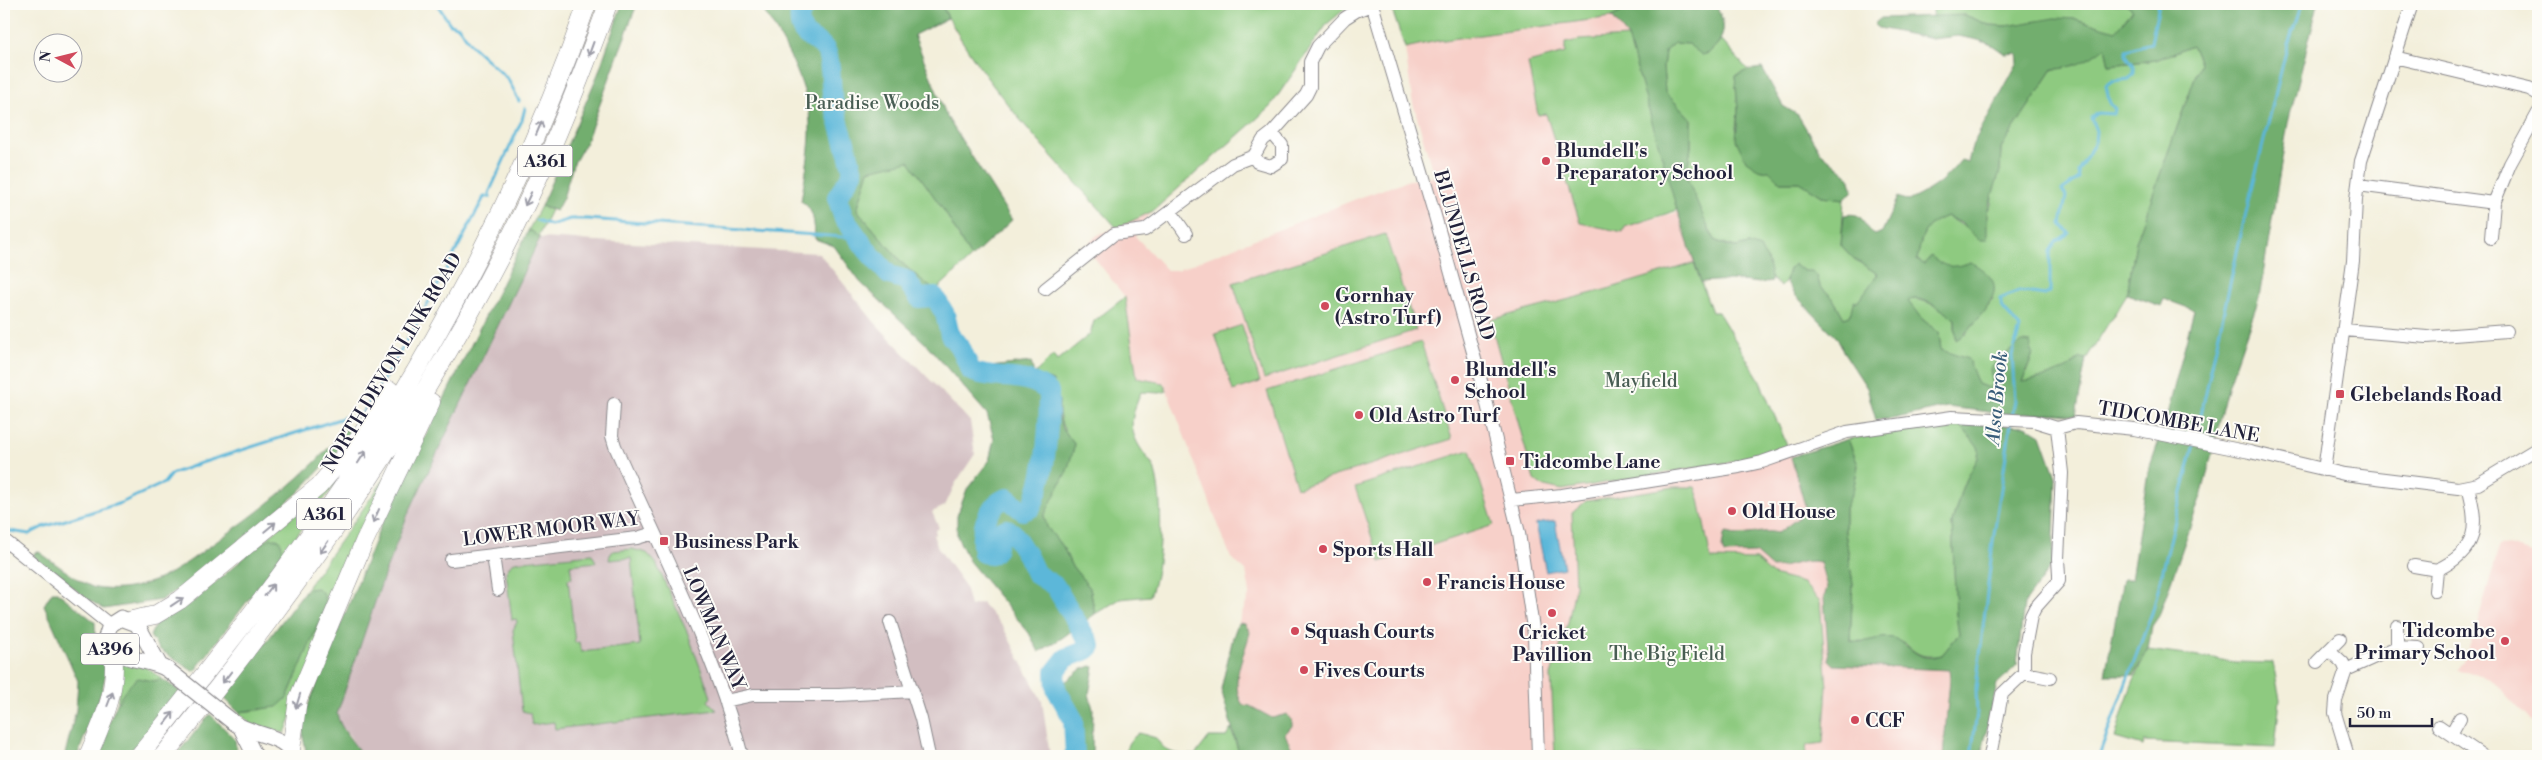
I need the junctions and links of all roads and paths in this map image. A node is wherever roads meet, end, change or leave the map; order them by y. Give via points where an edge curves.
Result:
1 (587, 4) edge
2 (608, 4) edge
3 (1372, 4) edge
4 (2412, 4) edge
5 (2394, 57) junction
6 (2538, 94) edge
7 (2538, 113) edge
8 (1272, 133) junction
9 (1254, 156) junction
10 (2358, 185) junction
11 (2494, 203) junction
12 (1171, 212) junction
13 (1186, 234) dead end
14 (2491, 238) dead end
15 (481, 252) junction
16 (1045, 289) dead end
17 (470, 313) junction
18 (2344, 330) junction
19 (2508, 331) dead end
20 (614, 404) dead end
21 (2057, 428) junction
22 (2538, 448) edge
23 (2324, 470) junction
24 (2468, 487) junction
25 (1511, 500) junction
26 (654, 533) junction
27 (4, 540) edge
28 (492, 555) junction
29 (451, 560) dead end
30 (2414, 566) dead end
31 (2437, 570) junction
32 (498, 590) dead end
33 (2435, 590) dead end
34 (132, 620) junction
35 (890, 622) dead end
36 (110, 625) junction
37 (2397, 626) dead end
38 (2340, 638) dead end
39 (2397, 647) junction
40 (2419, 648) dead end
41 (2329, 650) junction
42 (113, 651) junction
43 (2317, 662) dead end
44 (164, 667) junction
45 (2346, 670) junction
46 (2024, 672) junction
47 (2050, 678) dead end
48 (913, 691) junction
49 (725, 701) junction
50 (2460, 718) dead end
51 (238, 726) junction
52 (2438, 726) dead end
53 (2451, 734) junction
54 (272, 739) junction
55 (292, 754) edge
56 (88, 756) edge
57 (139, 756) edge
58 (163, 756) edge
59 (256, 756) edge
60 (742, 756) edge
61 (929, 756) edge
62 (1538, 756) edge
63 (1990, 756) edge
64 (2348, 756) edge
65 (2483, 756) edge

15 -> 1 highway, NORTH DEVON LINK ROAD / A361 via 530,148
2 -> 17 highway, A361 via 543,166
3 - 8 street via 1345,18 1318,46 1310,62 1310,87 1306,96
3 - 25 street, BLUNDELLS ROAD via 1484,388
4 - 5 street
5 - 6 street via 2529,89
5 - 10 street via 2361,161
7 - 11 street via 2510,164
8 - 9 street via 1256,148
8 - 9 street via 1282,145 1282,160 1277,164 1264,165
9 - 12 street via 1233,164
10 - 11 street
10 - 18 street via 2356,235
11 - 14 street
12 - 13 street
12 - 16 street via 1145,230 1114,234
34 -> 15 highway via 155,615 180,600 319,486 360,437
57 -> 15 highway, NORTH DEVON LINK ROAD / A361 via 234,637 344,486 420,364
17 -> 55 highway via 440,384 364,542 301,692 294,715
17 -> 58 highway, A361 via 430,384 357,498 249,649
18 - 19 street via 2427,337
18 - 23 street
20 - 26 street, LOWMAN WAY via 612,436 615,446
21 - 23 street, TIDCOMBE LANE via 2076,423 2175,436
21 - 25 street, TIDCOMBE LANE via 2034,421 1952,416 1868,428 1762,462 1562,495
21 - 46 street via 2062,473 2059,575 2058,581 2031,616
22 - 24 street, TIDCOMBE LANE via 2496,475
23 - 24 street, TIDCOMBE LANE
24 - 31 street via 2475,520 2472,537 2454,559
25 - 62 street, BLUNDELLS ROAD via 1531,605
26 - 28 street, LOWER MOOR WAY via 637,538
26 - 49 street, LOWMAN WAY
27 - 36 street
28 - 29 street, LOWER MOOR WAY
28 - 32 street
30 - 31 street
31 - 33 street
34 - 36 main road, A396 via 121,618
34 - 44 main road, A396
35 - 48 street
36 - 42 main road, A396 via 105,640
37 - 39 street
38 - 41 street
39 - 40 street
39 - 45 street
41 - 43 street
41 - 45 street via 2344,663
42 - 44 main road, A396
56 -> 42 highway via 113,692
44 - 51 main road, A396, bridge
45 - 64 street via 2336,700 2335,716
46 - 47 street
46 - 63 street via 2002,694
48 - 49 street via 753,695
48 - 61 street
49 - 60 street, LOWMAN WAY
50 - 53 street
51 - 54 main road, A396
51 - 59 main road, A396
52 - 53 street
53 - 65 street
54 - 55 main road via 283,741
54 - 59 main road via 262,744

